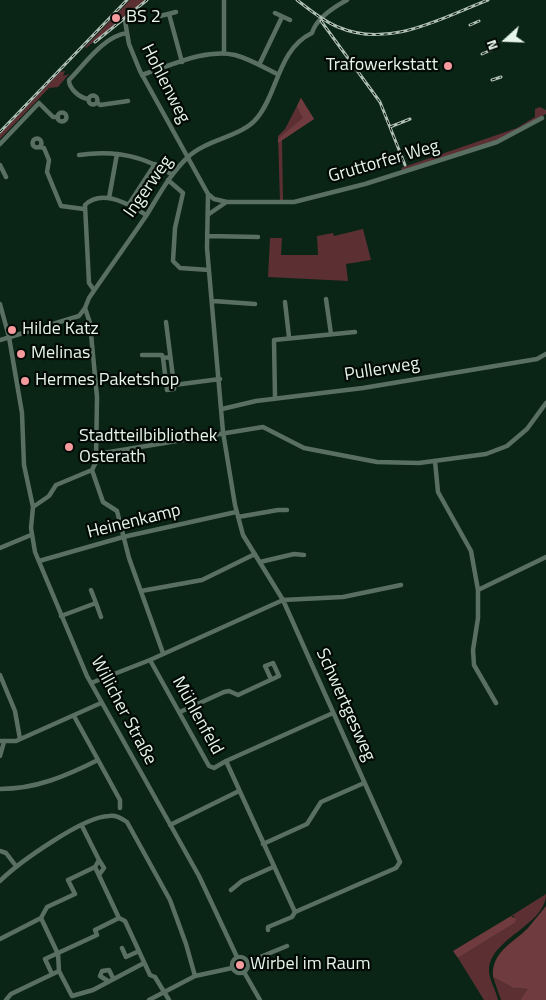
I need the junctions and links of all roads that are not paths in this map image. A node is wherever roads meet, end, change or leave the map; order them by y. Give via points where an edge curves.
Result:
1 (224, 0) edge
2 (347, 0) edge
3 (176, 12) dead end
4 (275, 13) dead end
5 (169, 14) junction
6 (160, 16) dead end
7 (282, 17) junction
8 (290, 20) dead end
9 (125, 21) dead end
10 (127, 32) junction
11 (224, 54) junction
12 (182, 62) junction
13 (259, 65) junction
14 (277, 74) junction
15 (142, 75) junction
16 (128, 101) dead end
17 (58, 117) dead end
18 (542, 118) dead end
19 (0, 144) edge
20 (40, 147) dead end
21 (117, 154) junction
22 (79, 155) dead end
23 (188, 157) junction
24 (155, 164) junction
25 (0, 165) edge
26 (171, 174) junction
27 (6, 177) dead end
28 (168, 180) junction
29 (208, 194) junction
30 (108, 198) junction
31 (227, 202) junction
32 (129, 204) junction
33 (84, 209) junction
34 (146, 215) junction
35 (208, 215) junction
36 (206, 236) junction
37 (258, 237) dead end
38 (209, 270) junction
39 (94, 290) junction
40 (326, 299) dead end
41 (213, 301) junction
42 (285, 302) dead end
43 (0, 304) edge
44 (255, 304) dead end
45 (85, 308) junction
46 (166, 322) dead end
47 (355, 332) dead end
48 (331, 334) junction
49 (289, 337) junction
50 (10, 338) junction
51 (0, 340) edge
52 (546, 354) edge
53 (142, 355) dead end
54 (170, 357) junction
55 (163, 358) junction
56 (220, 379) junction
57 (174, 385) junction
58 (275, 398) junction
59 (546, 403) edge
60 (222, 409) junction
61 (223, 432) junction
62 (97, 454) junction
63 (435, 462) junction
64 (92, 470) junction
65 (33, 507) junction
66 (286, 510) dead end
67 (237, 515) junction
68 (31, 535) junction
69 (123, 537) junction
70 (0, 548) edge
71 (255, 554) junction
72 (304, 555) dead end
73 (546, 557) edge
74 (39, 561) junction
75 (260, 562) junction
76 (401, 585) dead end
77 (91, 590) dead end
78 (478, 590) junction
79 (141, 591) junction
80 (283, 600) junction
81 (96, 603) junction
82 (61, 616) junction
83 (101, 618) dead end
84 (163, 654) junction
85 (150, 660) junction
86 (0, 675) edge
87 (271, 679) dead end
88 (91, 683) junction
89 (101, 703) junction
90 (496, 703) dead end
91 (180, 712) junction
92 (333, 713) junction
93 (74, 716) junction
94 (20, 740) junction
95 (2, 741) edge
96 (0, 756) edge
97 (98, 760) junction
98 (226, 761) junction
99 (364, 783) junction
100 (0, 789) edge
101 (239, 791) junction
102 (120, 808) dead end
103 (170, 824) junction
104 (82, 826) junction
105 (263, 844) junction
106 (0, 851) edge
107 (99, 860) junction
108 (16, 866) junction
109 (95, 867) junction
110 (273, 867) junction
111 (99, 875) junction
112 (0, 881) edge
113 (231, 890) dead end
114 (294, 912) junction
115 (41, 918) junction
116 (119, 918) junction
117 (268, 930) dead end
118 (0, 939) edge
119 (287, 946) dead end
120 (122, 948) dead end
121 (139, 951) junction
122 (58, 954) junction
123 (237, 957) junction
124 (144, 962) junction
125 (248, 962) junction
126 (232, 968) junction
127 (59, 971) junction
128 (244, 972) junction
129 (52, 974) junction
130 (195, 976) junction
131 (113, 978) junction
132 (108, 981) junction
133 (163, 991) junction
134 (74, 997) edge
135 (6, 1000) edge
136 (149, 1000) edge
137 (169, 1000) edge
138 (260, 1000) edge

1 - 11 street
2 - 14 street, Ingerweg via 313,27 312,33 304,37
3 - 5 street
4 - 7 street
5 - 6 street
5 - 12 street
7 - 8 street
7 - 13 street
9 - 10 street, Hohlenweg
10 - 15 street, Hohlenweg
10 - 16 street via 118,34 100,48 69,80 82,98 94,96 100,104
11 - 12 street
11 - 13 street
12 - 15 street
13 - 14 street
14 - 23 street, Ingerweg via 264,108 255,121
15 - 23 street, Hohlenweg
17 - 19 street via 53,117 38,103
18 - 31 street, Gruttorfer Weg via 497,142 365,184 294,202
20 - 33 street via 44,148 47,172 61,206
21 - 22 street via 96,152
21 - 24 street
21 - 30 street
23 - 26 street, Ingerweg
23 - 29 street, Hohlenweg
24 - 26 street
24 - 32 street
25 - 27 street
26 - 28 street, Ingerweg
28 - 34 street, Ingerweg
28 - 38 street via 183,193 175,228 175,265
29 - 31 street, Gruttorfer Weg
29 - 35 street, Schwertgesweg
30 - 32 street
30 - 33 street via 90,201
31 - 35 street
32 - 34 street
33 - 39 street via 89,284
34 - 39 street, Ingerweg
35 - 36 street, Schwertgesweg
36 - 37 street
36 - 38 street, Schwertgesweg
38 - 41 street, Schwertgesweg
39 - 45 street, Ingerweg
40 - 48 street
41 - 44 street
41 - 56 street, Schwertgesweg
42 - 49 street
43 - 50 street, Willicher Straße
45 - 50 street, Ingerweg via 73,319
45 - 62 street via 90,323 97,394
46 - 54 street
47 - 48 street
48 - 49 street
49 - 58 street via 274,340 273,344
50 - 51 street, Ingerweg
50 - 65 street, Willicher Straße via 22,413 24,465
52 - 58 street, Pullerweg via 537,359 364,388
53 - 55 street via 162,355
54 - 55 street
54 - 57 street
55 - 57 street via 168,390 174,389
56 - 57 street
56 - 60 street, Schwertgesweg
58 - 60 street, Pullerweg
59 - 63 street via 527,430 507,446 486,454
60 - 61 street, Schwertgesweg
61 - 62 street
61 - 63 street via 263,426 304,448 378,462
61 - 67 street, Schwertgesweg
62 - 64 street
63 - 78 street via 438,492 471,551
64 - 65 street via 56,485
64 - 69 street via 103,502 117,511
65 - 68 street, Willicher Straße
66 - 67 street
67 - 69 street, Heinenkamp
67 - 71 street, Schwertgesweg
68 - 70 street
68 - 74 street, Willicher Straße
69 - 74 street, Heinenkamp
69 - 79 street
71 - 75 street, Schwertgesweg
71 - 79 street via 202,580
72 - 75 street via 294,554
73 - 78 street
74 - 82 street, Willicher Straße
75 - 80 street, Schwertgesweg
76 - 80 street via 343,597
77 - 81 street
78 - 90 street via 474,665
79 - 84 street
80 - 84 street
80 - 92 street, Schwertgesweg
81 - 82 street
81 - 83 street
82 - 88 street, Willicher Straße
84 - 85 street
85 - 88 street
85 - 91 street, Mühlenfeld
86 - 94 street via 15,711
87 - 91 street via 238,695 224,692
88 - 89 street, Willicher Straße
89 - 93 street
89 - 103 street, Willicher Straße
91 - 98 street, Mühlenfeld via 209,766 214,768
92 - 98 street
92 - 99 street, Schwertgesweg
93 - 94 street
93 - 97 street
94 - 95 street
95 - 96 street
97 - 100 street via 44,784
97 - 102 street via 120,800
98 - 101 street, Mühlenfeld
99 - 105 street via 321,802 307,824
99 - 114 street, Schwertgesweg via 400,862 396,868
101 - 103 street
101 - 105 street, Mühlenfeld
103 - 123 street, Willicher Straße
104 - 107 street
104 - 108 street via 57,838
104 - 130 street via 110,816 122,819 132,827 170,900
105 - 110 street, Mühlenfeld
106 - 108 street via 6,852
107 - 109 street
107 - 111 street via 104,868
108 - 112 street
109 - 111 street
109 - 115 street via 68,880 75,894 47,907
110 - 113 street
110 - 114 street, Mühlenfeld
111 - 116 street
114 - 117 street
115 - 118 street
115 - 122 street
116 - 121 street via 125,921
116 - 122 street via 95,930 97,934
119 - 125 street
120 - 121 street via 126,957
121 - 124 street
122 - 127 street
122 - 129 street via 45,960
123 - 125 street
123 - 126 street
124 - 131 street
124 - 133 street
125 - 128 street
126 - 128 street via 239,973
126 - 130 street
127 - 129 street
127 - 134 street
128 - 138 street
129 - 135 street via 11,994
130 - 133 street
131 - 132 street
131 - 132 street via 109,970 102,970 100,976
132 - 134 street
133 - 136 street
133 - 137 street

